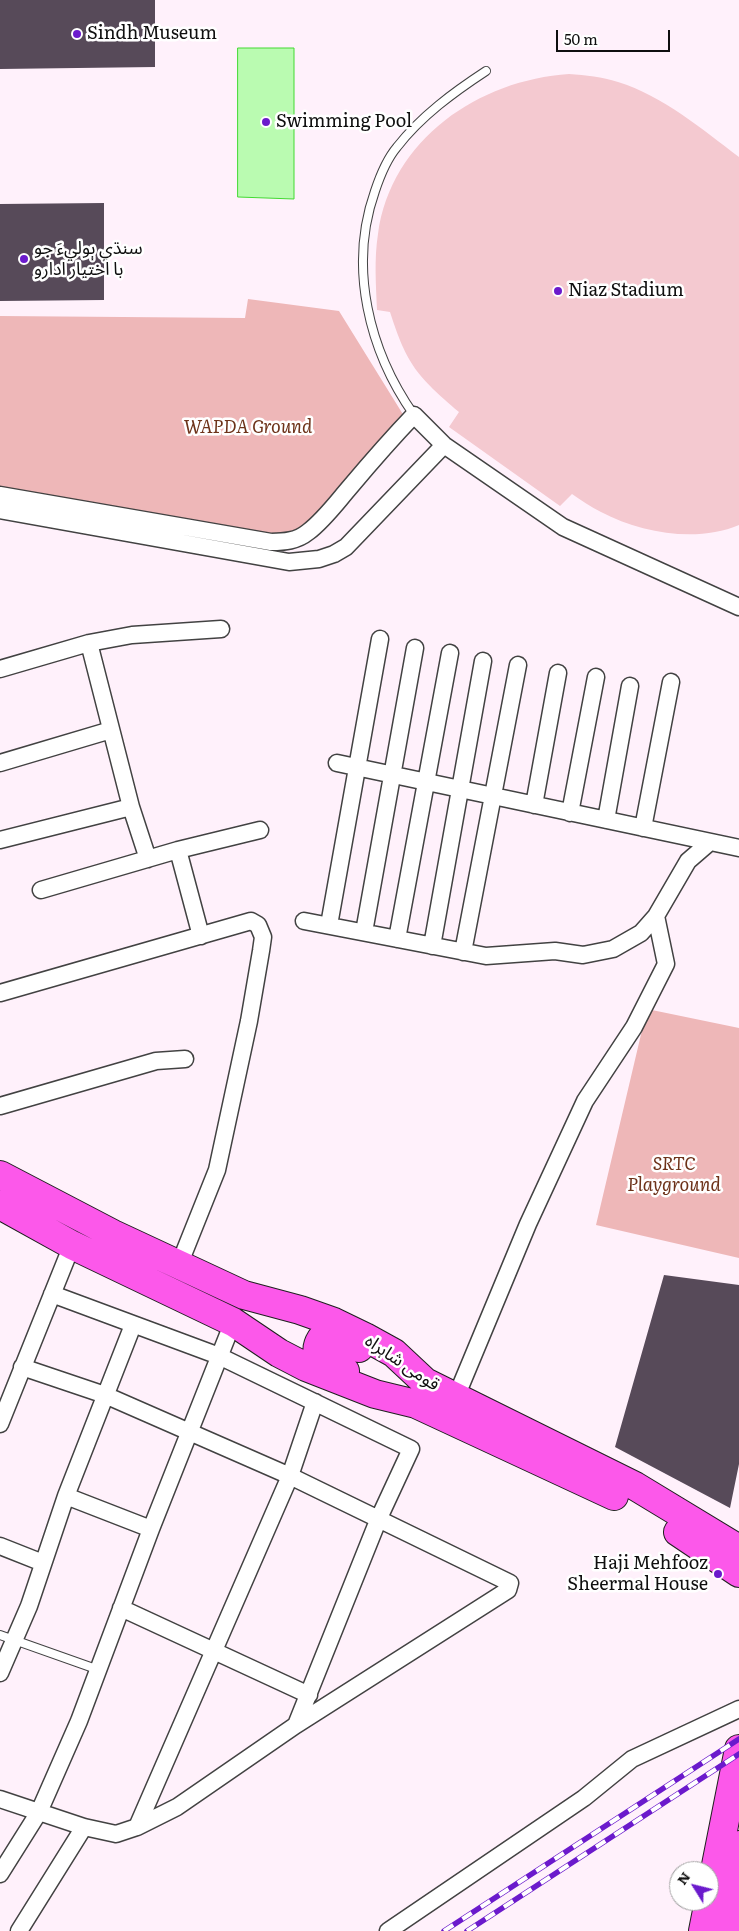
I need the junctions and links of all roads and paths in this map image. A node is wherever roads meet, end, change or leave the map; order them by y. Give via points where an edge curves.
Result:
1 (486, 71) dead end
2 (414, 415) junction
3 (444, 445) junction
4 (0, 495) edge
5 (0, 510) edge
6 (739, 607) edge
7 (221, 629) dead end
8 (380, 639) dead end
9 (89, 643) junction
10 (415, 648) dead end
11 (450, 653) dead end
12 (483, 661) dead end
13 (518, 665) dead end
14 (0, 669) edge
15 (558, 673) dead end
16 (596, 677) dead end
17 (671, 682) dead end
18 (630, 686) dead end
19 (111, 730) junction
20 (0, 763) edge
21 (337, 763) dead end
22 (356, 767) junction
23 (391, 775) junction
24 (425, 782) junction
25 (460, 789) junction
26 (491, 796) junction
27 (534, 805) junction
28 (131, 806) junction
29 (570, 812) junction
30 (606, 820) junction
31 (643, 828) junction
32 (260, 830) dead end
33 (0, 840) edge
34 (710, 842) junction
35 (739, 848) edge
36 (178, 850) junction
37 (148, 859) junction
38 (41, 890) dead end
39 (656, 916) junction
40 (304, 921) dead end
41 (329, 925) junction
42 (364, 932) junction
43 (201, 936) junction
44 (397, 939) junction
45 (432, 946) junction
46 (463, 952) junction
47 (0, 993) edge
48 (185, 1059) dead end
49 (0, 1106) edge
50 (0, 1175) edge
51 (0, 1205) edge
52 (72, 1245) junction
53 (179, 1265) junction
54 (52, 1294) junction
55 (233, 1322) junction
56 (133, 1325) junction
57 (219, 1356) junction
58 (22, 1368) junction
59 (421, 1393) junction
60 (105, 1394) junction
61 (456, 1397) junction
62 (315, 1402) junction
63 (0, 1424) edge
64 (191, 1433) junction
65 (290, 1476) junction
66 (66, 1496) junction
67 (380, 1518) junction
68 (150, 1529) junction
69 (0, 1546) edge
70 (739, 1548) edge
71 (43, 1562) junction
72 (739, 1573) edge
73 (121, 1608) junction
74 (7, 1637) edge
75 (213, 1649) junction
76 (99, 1670) junction
77 (0, 1673) edge
78 (309, 1695) junction
79 (739, 1709) edge
80 (296, 1726) junction
81 (739, 1749) edge
82 (0, 1799) edge
83 (40, 1812) junction
84 (137, 1826) junction
85 (84, 1827) junction
86 (739, 1845) edge
87 (0, 1874) edge
88 (720, 1912) edge
89 (19, 1931) edge
90 (388, 1931) edge
91 (695, 1931) edge
92 (704, 1931) edge

1 - 2 lane via 458,89 396,147 382,172 364,233 362,265 372,328 382,358
2 - 3 street
2 - 4 street via 308,532 284,542
3 - 5 street via 346,547 334,554 298,562
3 - 6 street via 563,527
7 - 9 street via 132,635
8 - 22 street
9 - 14 street
9 - 19 street
10 - 23 street
11 - 24 street
12 - 25 street
13 - 26 street
15 - 27 street
16 - 29 street
17 - 31 street
18 - 30 street
19 - 20 street
19 - 28 street
21 - 22 street
22 - 23 street
22 - 41 street
23 - 24 street
23 - 42 street
24 - 25 street
24 - 44 street
25 - 26 street
25 - 45 street
26 - 27 street
26 - 46 street
27 - 29 street
28 - 33 street
28 - 37 street
29 - 30 street
30 - 31 street
31 - 34 street
32 - 36 street
34 - 35 street
34 - 39 street via 688,861
36 - 37 street
36 - 43 street
37 - 38 street
39 - 46 street via 640,933 613,950 583,955 555,951 486,956
39 - 61 street via 666,964 634,1027 586,1101 528,1224
40 - 41 street
41 - 42 street
42 - 44 street
43 - 47 street
43 - 53 street via 251,921 258,925 263,937 249,1021 217,1170
44 - 45 street
45 - 46 street
48 - 49 street via 156,1061
50 - 53 highway, قومی شاہراہ
51 - 52 highway, قومی شاہراہ
52 - 54 street
52 - 55 highway, قومی شاہراہ
53 - 59 highway, قومی شاہراہ via 244,1296 334,1322 394,1353
54 - 56 street
54 - 58 street
55 - 57 street
55 - 59 highway, قومی شاہراہ via 306,1367 375,1394
56 - 57 street
56 - 60 street
57 - 62 street
57 - 64 street
58 - 60 street
58 - 63 street
59 - 61 highway, قومی شاہراہ
59 - 72 highway, قومی شاہراہ via 626,1502 693,1541
60 - 64 street
60 - 66 street
61 - 70 highway, قومی شاہراہ via 635,1486
62 - 65 street
62 - 67 street via 412,1449
64 - 65 street
64 - 68 street
65 - 67 street
65 - 75 street
66 - 68 street
66 - 71 street
67 - 78 street
67 - 80 street via 510,1582 508,1590
68 - 73 street
69 - 71 street
71 - 74 street
73 - 75 street
73 - 76 street
74 - 76 lane
74 - 77 street
75 - 78 street
75 - 84 street
76 - 83 street
78 - 80 street
79 - 90 street via 632,1758 584,1798
80 - 84 street via 177,1807
81 - 88 highway
82 - 83 street
83 - 85 street
83 - 87 street
84 - 85 street via 116,1834
85 - 89 street
86 - 88 highway
88 - 91 highway
88 - 92 highway

